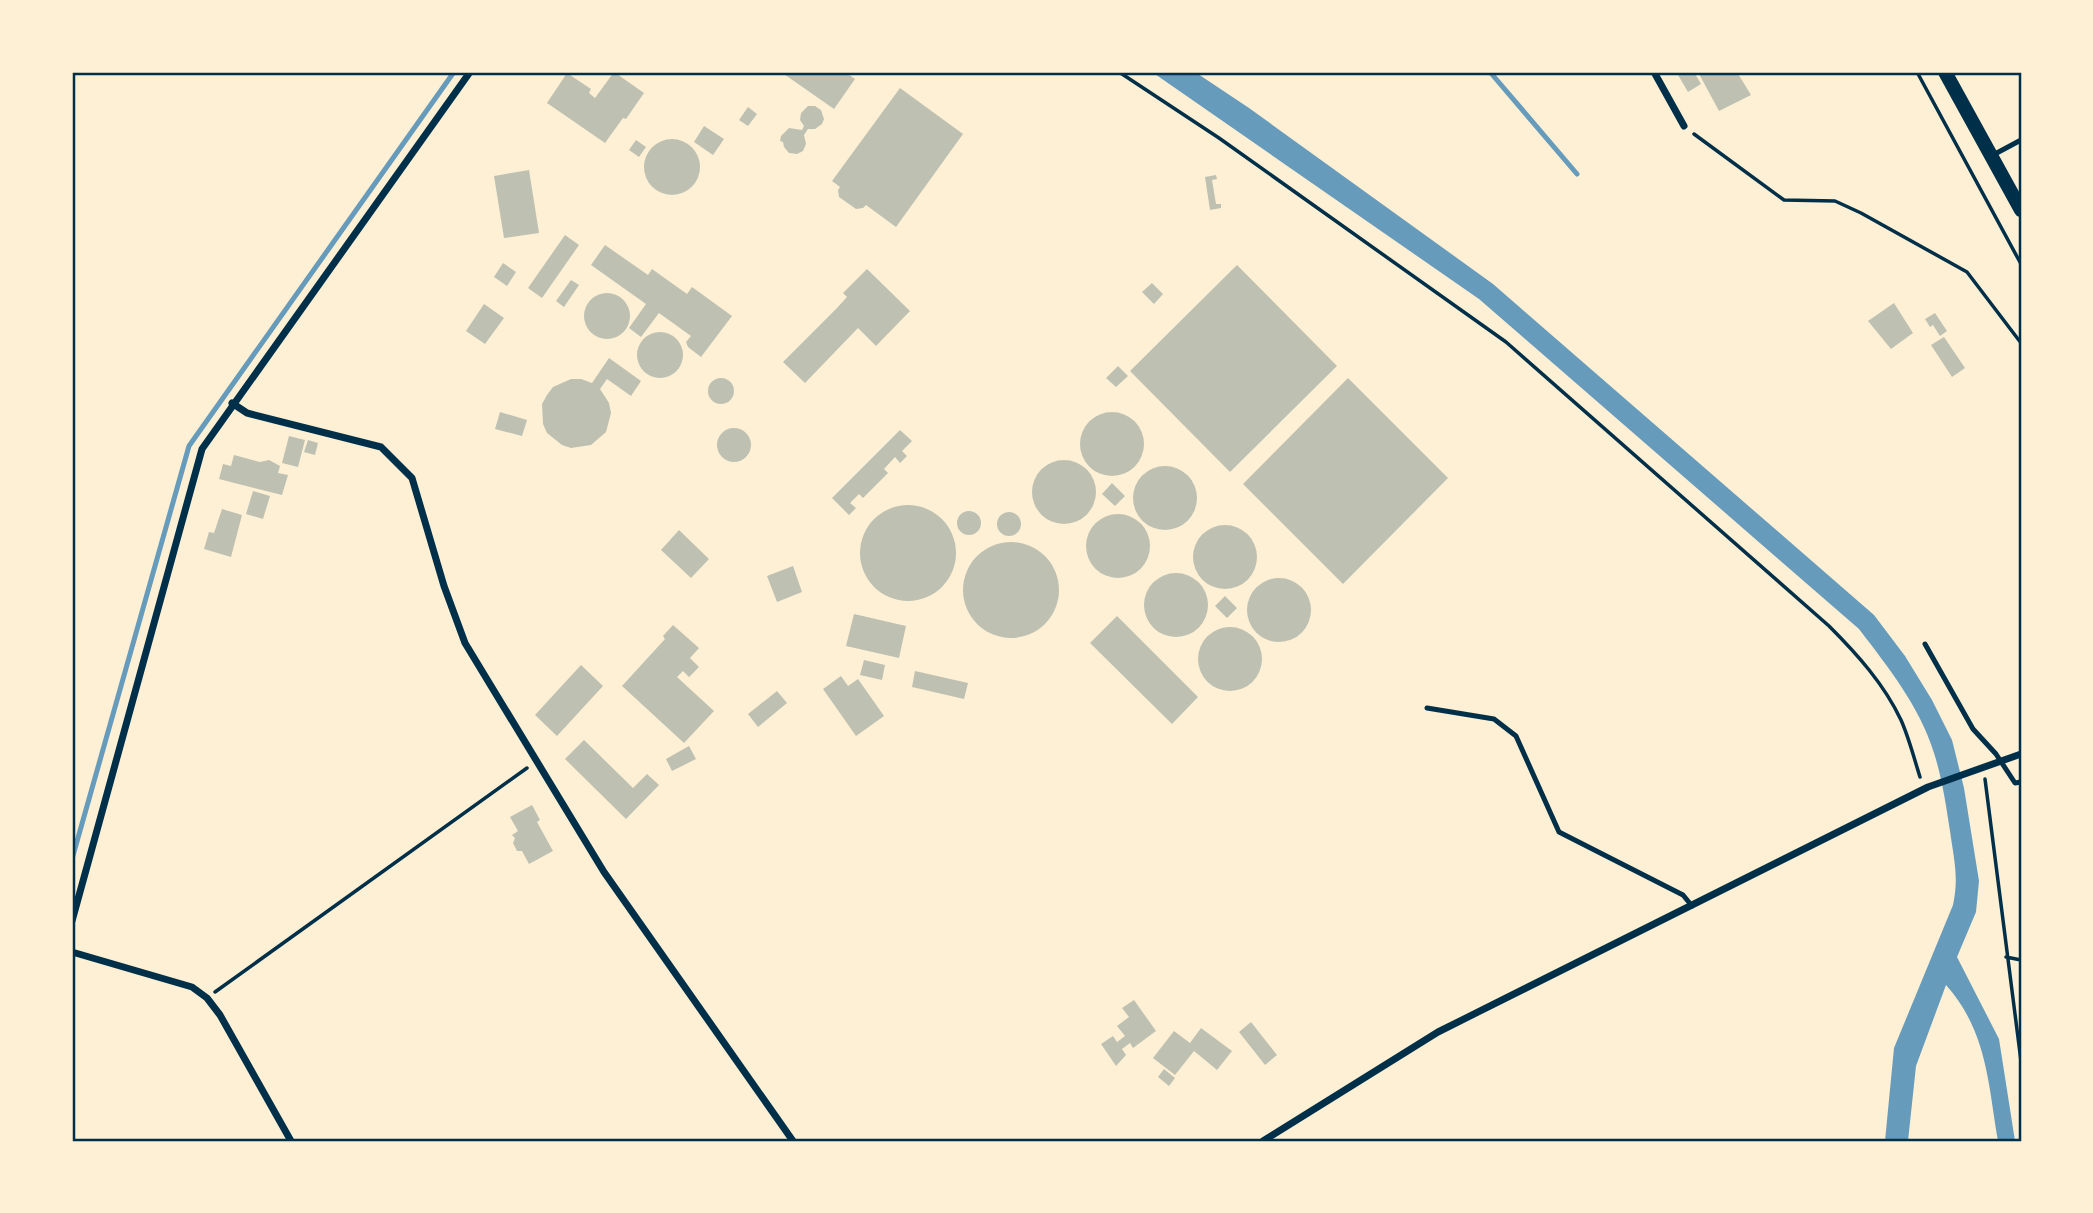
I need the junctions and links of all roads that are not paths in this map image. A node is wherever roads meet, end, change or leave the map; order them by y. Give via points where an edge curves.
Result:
1 (470, 72) edge
2 (1654, 72) edge
3 (1945, 72) edge
4 (1684, 126) road end
5 (2021, 139) edge
6 (1991, 156) junction
7 (2021, 210) edge
8 (233, 403) junction
9 (1926, 644) dead end
10 (1427, 708) dead end
11 (2021, 754) edge
12 (2000, 761) junction
13 (2021, 782) edge
14 (1692, 906) junction
15 (72, 921) edge
16 (72, 952) edge
17 (291, 1141) edge
18 (793, 1141) edge
19 (1263, 1141) edge

1 - 8 street
2 - 4 street
3 - 6 main road
5 - 6 lane
6 - 7 main road
8 - 15 street via 202,449
8 - 18 street via 247,413 381,447 412,478 465,643 604,872
9 - 12 lane via 1973,729
10 - 14 lane via 1494,719 1516,736 1559,832 1683,895
11 - 12 street
12 - 13 lane via 2015,783
12 - 14 street via 1926,788
14 - 19 street via 1438,1032
16 - 17 street via 192,987 206,998

